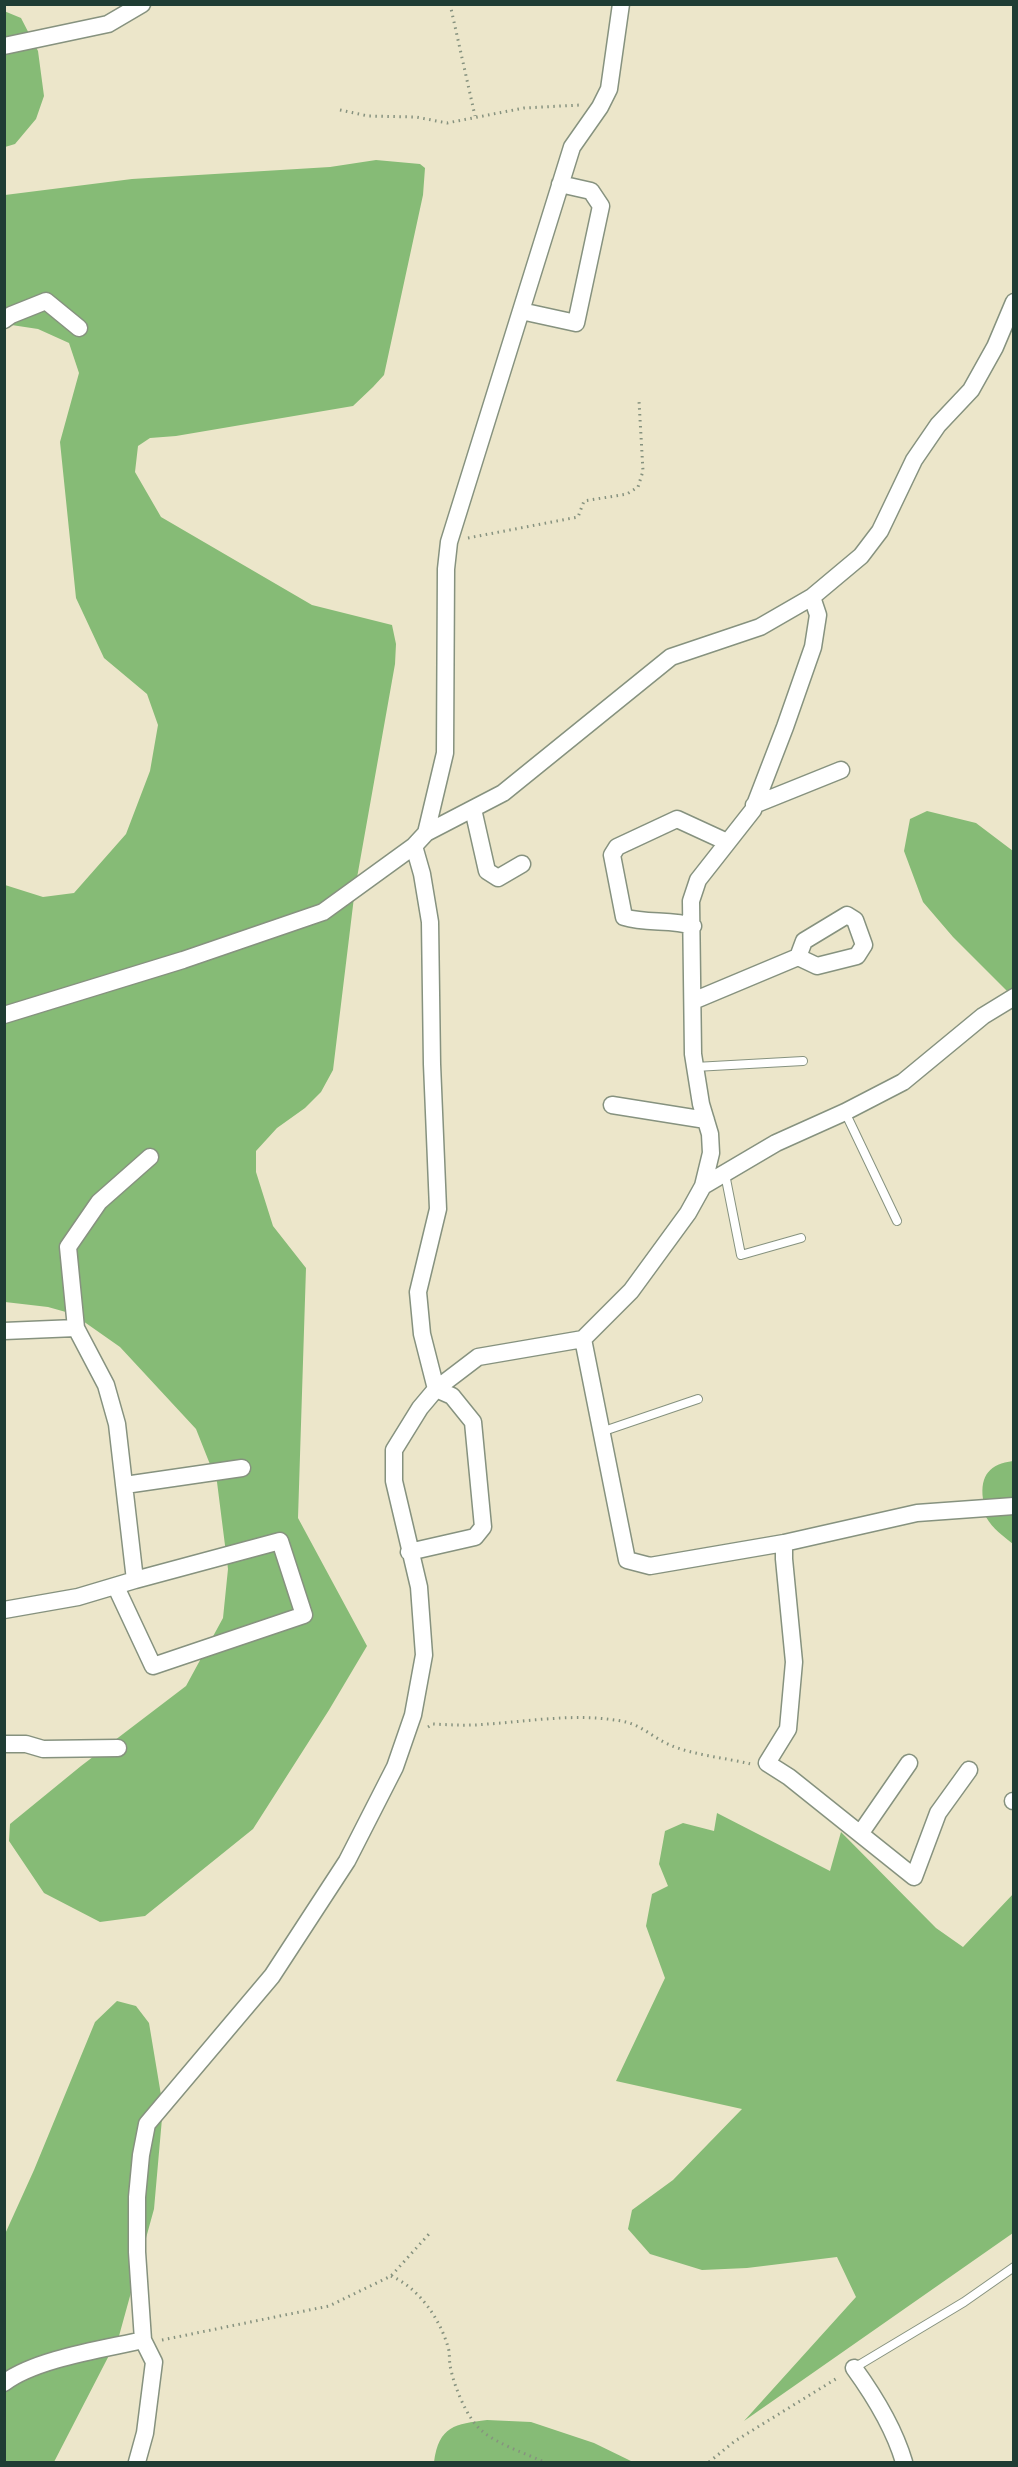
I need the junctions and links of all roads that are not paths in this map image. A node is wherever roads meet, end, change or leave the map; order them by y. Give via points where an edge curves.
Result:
1 (142, 4) edge
2 (621, 4) edge
3 (4, 46) edge
4 (560, 184) junction
5 (1014, 302) edge
6 (521, 311) junction
7 (4, 320) edge
8 (80, 328) dead end
9 (812, 597) junction
10 (841, 770) dead end
11 (754, 805) junction
12 (473, 809) junction
13 (426, 833) junction
14 (727, 842) junction
15 (414, 846) junction
16 (522, 864) dead end
17 (693, 926) junction
18 (798, 957) dead end
19 (1014, 997) edge
20 (693, 1001) junction
21 (4, 1015) edge
22 (803, 1061) dead end
23 (695, 1067) junction
24 (612, 1105) dead end
25 (845, 1112) junction
26 (706, 1120) junction
27 (150, 1157) dead end
28 (724, 1174) junction
29 (704, 1186) junction
30 (897, 1221) dead end
31 (801, 1238) dead end
32 (76, 1328) junction
33 (4, 1331) edge
34 (583, 1339) junction
35 (436, 1389) junction
36 (698, 1400) dead end
37 (601, 1432) junction
38 (242, 1468) dead end
39 (125, 1485) junction
40 (1014, 1506) edge
41 (784, 1543) junction
42 (409, 1552) junction
43 (135, 1580) junction
44 (116, 1587) junction
45 (4, 1610) edge
46 (4, 1744) edge
47 (118, 1748) dead end
48 (909, 1763) dead end
49 (969, 1770) dead end
50 (860, 1834) junction
51 (1014, 2267) edge
52 (143, 2340) junction
53 (854, 2368) joint
54 (4, 2383) edge
55 (137, 2463) edge
56 (904, 2463) edge

1 - 3 street via 108,24
2 - 4 street via 609,89 572,147
4 - 6 street
4 - 6 street via 591,191 602,206 576,323
5 - 9 street via 971,390 938,425 914,460 880,531 861,556
6 - 13 street via 449,542 445,753
7 - 8 street via 46,301
9 - 11 street via 818,615 813,646
9 - 12 street via 760,627 671,657 503,793
10 - 11 street
11 - 14 street
12 - 13 street
12 - 16 street via 488,871 498,878
13 - 15 street
14 - 17 street via 698,880 691,901
14 - 17 street via 677,819 617,847 612,855 624,917
15 - 21 street via 323,912
15 - 35 street via 430,922 438,1209 418,1292 422,1334
17 - 20 street
18 - 20 street
19 - 25 street via 983,1016 903,1082
20 - 23 street
22 - 23 lane
23 - 26 street
24 - 26 street
25 - 28 street via 776,1143
25 - 30 lane
26 - 29 street via 711,1153
27 - 32 street via 99,1202 68,1247
28 - 29 street
28 - 31 lane via 741,1255
29 - 34 street via 631,1291
32 - 33 street
32 - 39 street via 106,1385 117,1424
34 - 35 street via 478,1357
34 - 37 street
35 - 42 street via 394,1450 394,1481
35 - 42 street via 452,1396 473,1422 483,1527 475,1537
36 - 37 lane
37 - 41 street via 627,1560 650,1566
38 - 39 street
39 - 43 street
40 - 41 street via 917,1513
41 - 50 street via 794,1662 788,1729 767,1763
42 - 52 street via 419,1587 424,1656 413,1715 395,1767 347,1862 272,1976 147,2124 137,2197
43 - 44 street
43 - 44 street via 280,1541 304,1615 153,1666
44 - 45 street
46 - 47 street via 43,1749
48 - 50 street
49 - 50 street via 938,1812 914,1877
51 - 53 lane
52 - 54 street via 39,2366
52 - 55 street via 154,2362
53 - 56 street via 870,2389 898,2442

